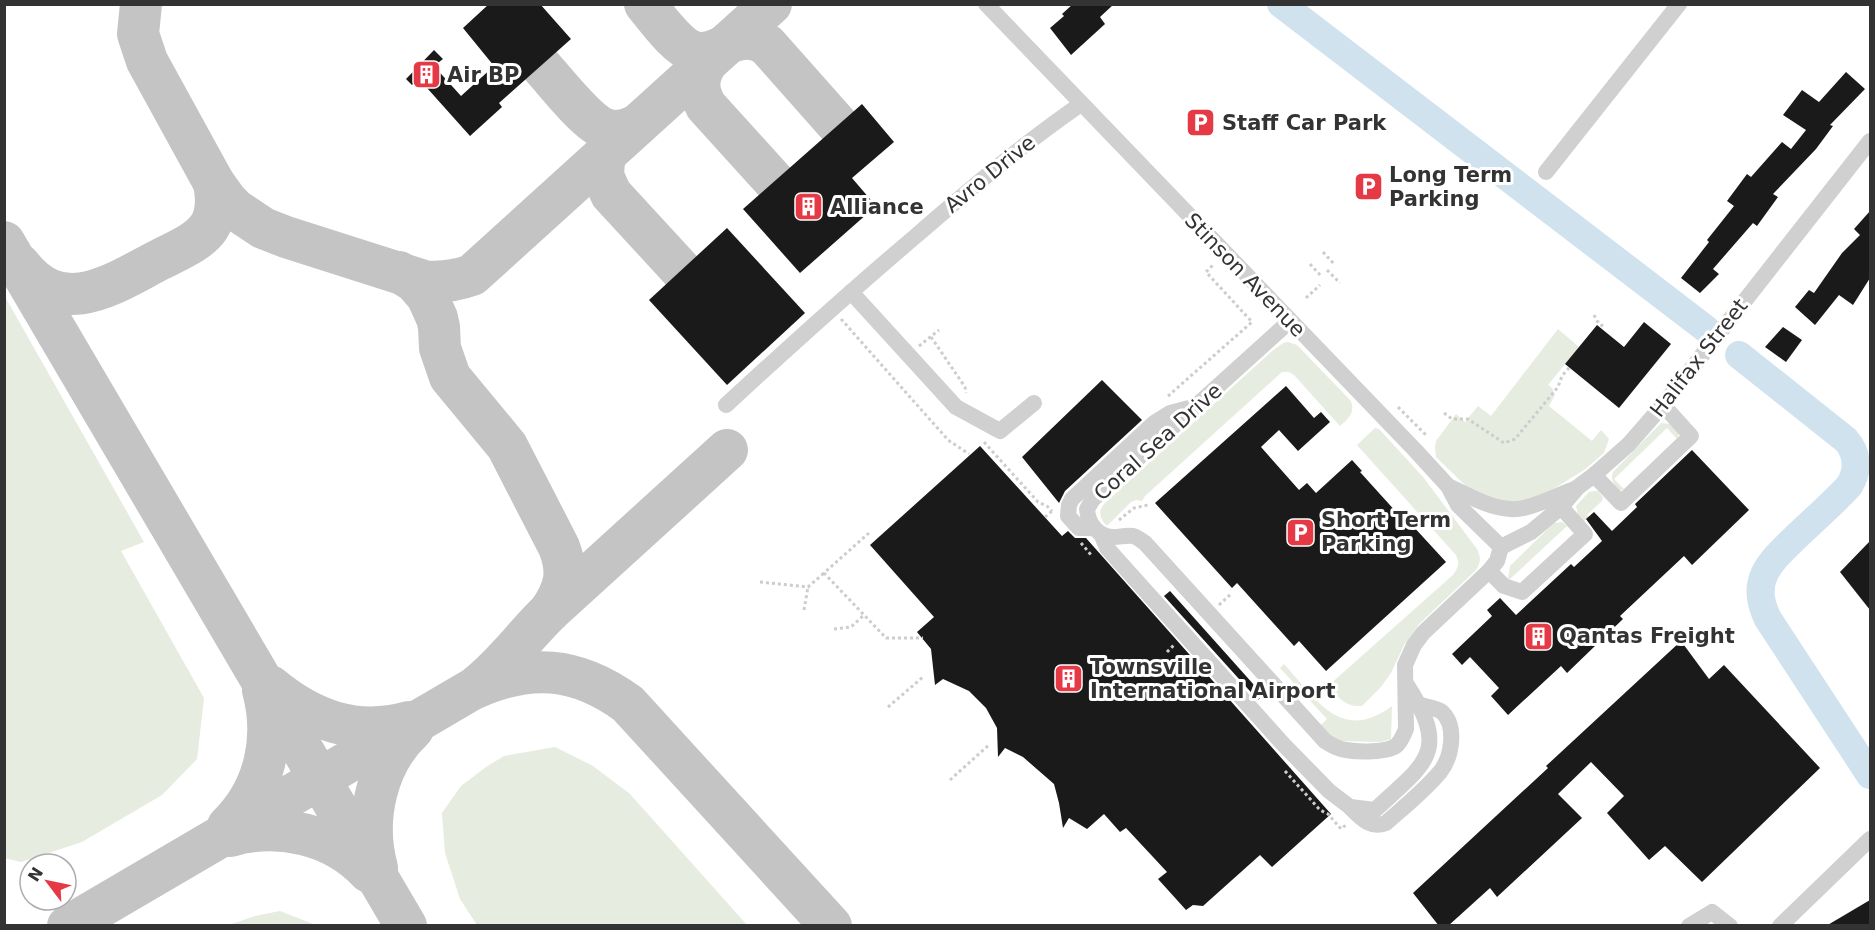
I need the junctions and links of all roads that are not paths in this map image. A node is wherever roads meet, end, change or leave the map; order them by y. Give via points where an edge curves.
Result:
1 (986, 4) edge
2 (1679, 4) edge
3 (1081, 104) junction
4 (1870, 141) edge
5 (1546, 172) dead end
6 (851, 292) junction
7 (1290, 321) junction
8 (1034, 403) dead end
9 (726, 405) dead end
10 (1663, 405) junction
11 (1594, 476) junction
12 (1448, 486) junction
13 (1578, 487) junction
14 (1561, 507) junction
15 (1098, 532) junction
16 (1501, 547) junction
17 (1489, 571) junction
18 (1407, 685) junction
19 (1870, 839) edge
20 (1689, 926) edge
21 (1730, 926) edge
22 (1780, 926) edge

1 - 3 street, Stinson Avenue
2 - 5 street
3 - 6 street, Avro Drive via 1018,150
3 - 7 street, Stinson Avenue
4 - 10 street, Halifax Street
6 - 8 street via 956,407 1000,431
6 - 9 street, Avro Drive via 828,322
7 - 12 street, Stinson Avenue
7 - 15 street, Coral Sea Drive via 1093,500 1087,509 1090,523
10 - 11 street, Halifax Street
10 - 11 street via 1691,436 1621,503
11 - 13 street, Halifax Street
12 - 13 street via 1495,506 1523,508
12 - 16 street, Stinson Avenue via 1458,505
13 - 14 street, Halifax Street
14 - 16 street, Halifax Street via 1531,532
14 - 17 street via 1585,534 1522,592 1504,586
15 - 18 street, Coral Sea Drive via 1114,537 1134,536 1145,543 1331,745 1347,750 1387,750 1396,746 1406,729
15 - 18 street via 1107,548 1283,744 1350,807 1375,810 1420,768 1428,753 1430,732
16 - 17 street, Coral Sea Drive
17 - 18 street, Coral Sea Drive via 1414,645 1405,665
19 - 22 street
20 - 21 street via 1712,912

